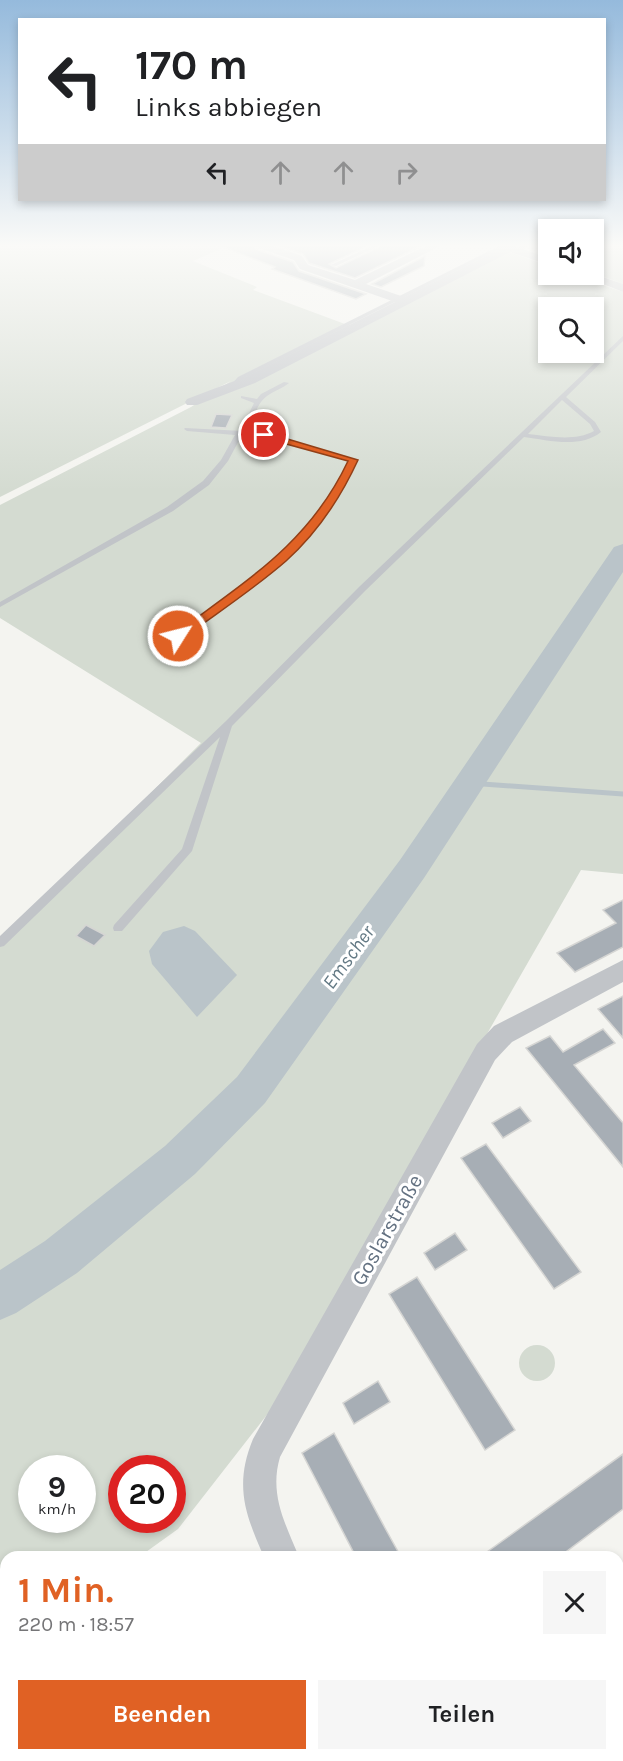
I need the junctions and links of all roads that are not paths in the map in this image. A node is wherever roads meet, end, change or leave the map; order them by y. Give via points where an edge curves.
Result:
1 (350, 327) edge
2 (623, 338) edge
3 (285, 383) dead end
4 (243, 397) dead end
5 (562, 397) junction
6 (192, 402) dead end
7 (258, 402) junction
8 (187, 429) dead end
9 (243, 432) junction
10 (522, 435) junction
11 (0, 606) edge
12 (178, 636) dead end
13 (229, 723) junction
14 (118, 928) dead end
15 (0, 943) edge
16 (623, 969) edge
17 (279, 1551) edge

1 - 6 street via 250,380
2 - 5 lane
3 - 7 lane
4 - 7 lane
5 - 10 lane
5 - 10 lane via 598,432 581,438
7 - 9 lane
8 - 9 lane
9 - 11 lane via 206,483 170,509
9 - 12 lane via 287,440 353,460 326,510 283,558
10 - 13 lane
13 - 14 lane via 187,851
13 - 15 lane
16 - 17 street, Goslarstraße via 502,1034 486,1052 265,1451 258,1469 258,1490 262,1514

